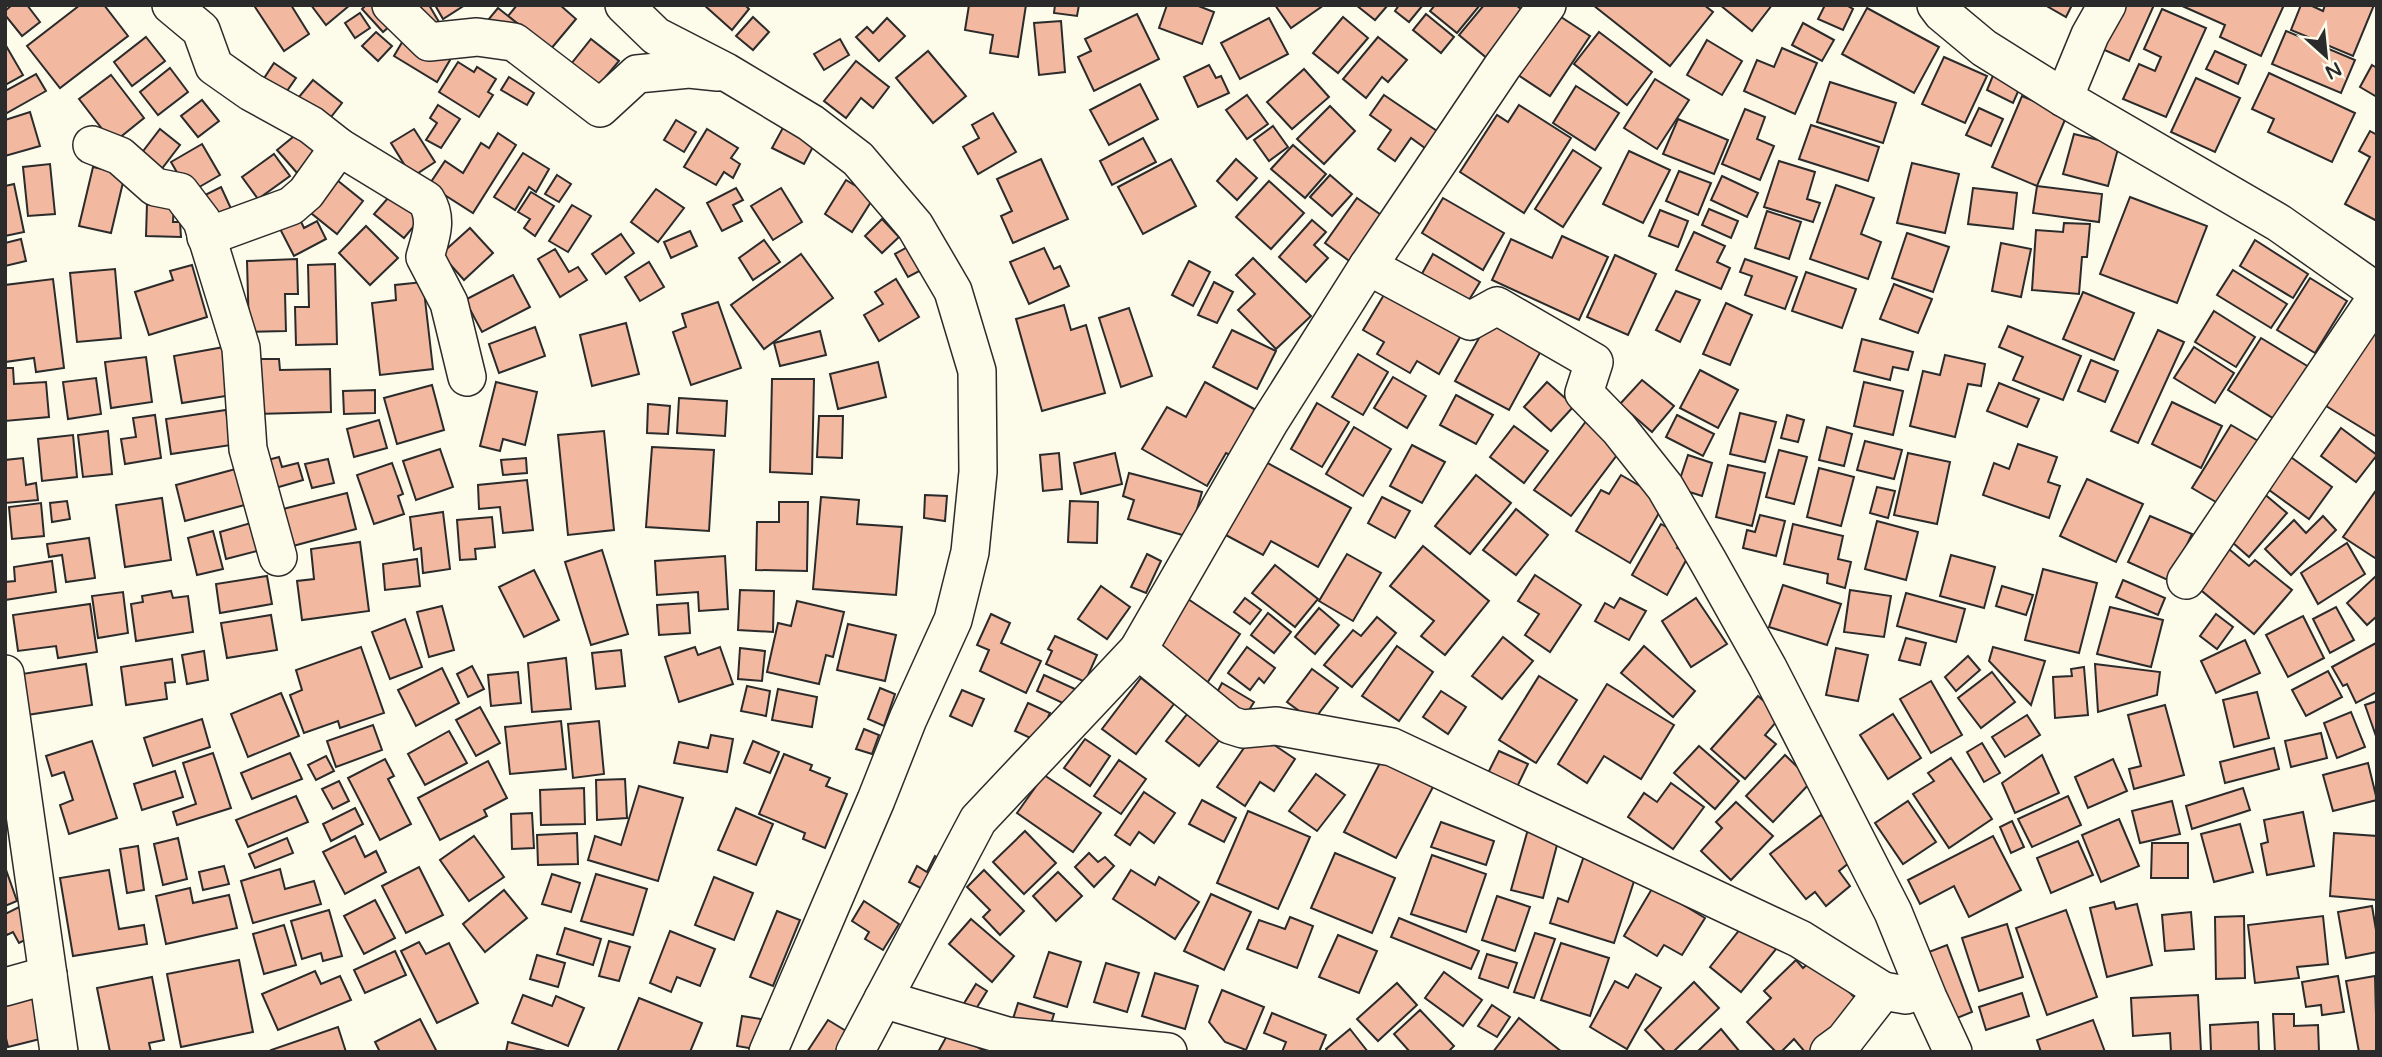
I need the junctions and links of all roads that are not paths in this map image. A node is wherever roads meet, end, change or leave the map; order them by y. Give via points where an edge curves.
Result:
1 (171, 5) edge
2 (391, 5) edge
3 (624, 5) edge
4 (1547, 5) edge
5 (1936, 5) edge
6 (2107, 5) edge
7 (726, 72) junction
8 (2064, 98) junction
9 (92, 145) dead end
10 (339, 147) junction
11 (206, 237) junction
12 (1368, 266) junction
13 (2377, 292) edge
14 (2377, 298) edge
15 (467, 377) dead end
16 (278, 557) dead end
17 (2186, 580) dead end
18 (1138, 650) junction
19 (5, 674) edge
20 (48, 975) junction
21 (5, 987) edge
22 (1883, 991) junction
23 (1928, 998) junction
24 (883, 999) junction
25 (59, 1052) edge
26 (768, 1052) edge
27 (855, 1052) edge
28 (1168, 1052) edge
29 (1829, 1052) edge
30 (1953, 1052) edge

1 - 10 street via 201,30 214,66
2 - 7 street via 429,42 477,37 514,42 600,108 636,74 689,69
3 - 7 street via 656,36
4 - 12 street
5 - 8 street via 1984,48
6 - 8 street
7 - 26 street via 811,123 858,159 915,226 953,291 977,371 978,472 971,539 953,620
8 - 13 street via 2279,223
9 - 11 street via 120,156 155,187 180,192 202,221
10 - 11 street via 306,194 291,206
10 - 15 street via 426,200 432,210 433,230 425,257 449,303
11 - 16 street via 241,348 248,449
12 - 18 street via 1270,421
12 - 23 street via 1470,321 1497,306 1594,362 1584,393 1665,487 1708,561 1817,760 1893,912
14 - 17 street
18 - 22 street via 1230,725 1243,729 1276,726 1392,747 1800,939
18 - 24 street via 978,820
19 - 20 street
20 - 21 street
20 - 25 street
22 - 23 street
22 - 29 street via 1844,1041
23 - 30 street
24 - 27 street
24 - 28 street via 1007,1036

